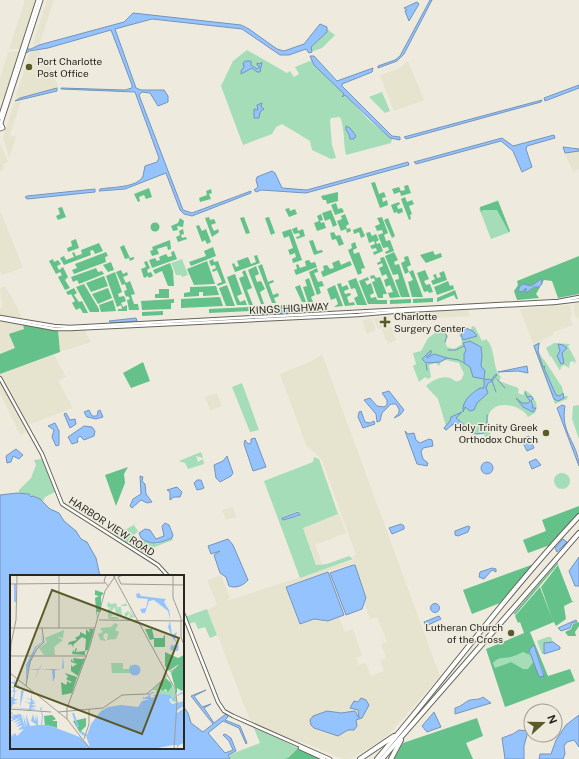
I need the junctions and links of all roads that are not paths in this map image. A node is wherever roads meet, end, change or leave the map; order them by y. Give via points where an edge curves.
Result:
1 (39, 0) edge
2 (30, 30) junction
3 (27, 38) junction
4 (24, 53) junction
5 (16, 58) dead end
6 (20, 61) junction
7 (0, 118) edge
8 (0, 126) edge
9 (579, 298) edge
10 (0, 318) edge
11 (16, 321) junction
12 (0, 378) edge
13 (579, 516) edge
14 (579, 533) edge
15 (167, 575) edge
16 (184, 615) edge
17 (411, 721) junction
18 (315, 754) junction
19 (324, 759) edge
20 (330, 759) edge
21 (360, 759) edge
22 (377, 759) edge
23 (382, 759) edge
24 (391, 759) edge

1 - 2 main road
2 - 3 main road
2 - 3 main road via 24,32
3 - 4 main road
3 - 6 main road
4 - 6 main road
4 - 6 main road via 26,57
5 - 6 main road
6 - 7 main road
6 - 8 main road
9 - 11 main road, KINGS HIGHWAY via 485,306 70,327
10 - 11 main road, KINGS HIGHWAY
10 - 11 main road, KINGS HIGHWAY
12 - 15 main road, HARBOR VIEW ROAD via 42,454 62,504 158,565
13 - 17 highway via 489,621
14 - 17 highway via 516,607
16 - 18 main road via 222,708 233,716
17 - 21 highway
17 - 22 highway
17 - 23 highway
17 - 24 highway
18 - 19 main road
18 - 20 main road

